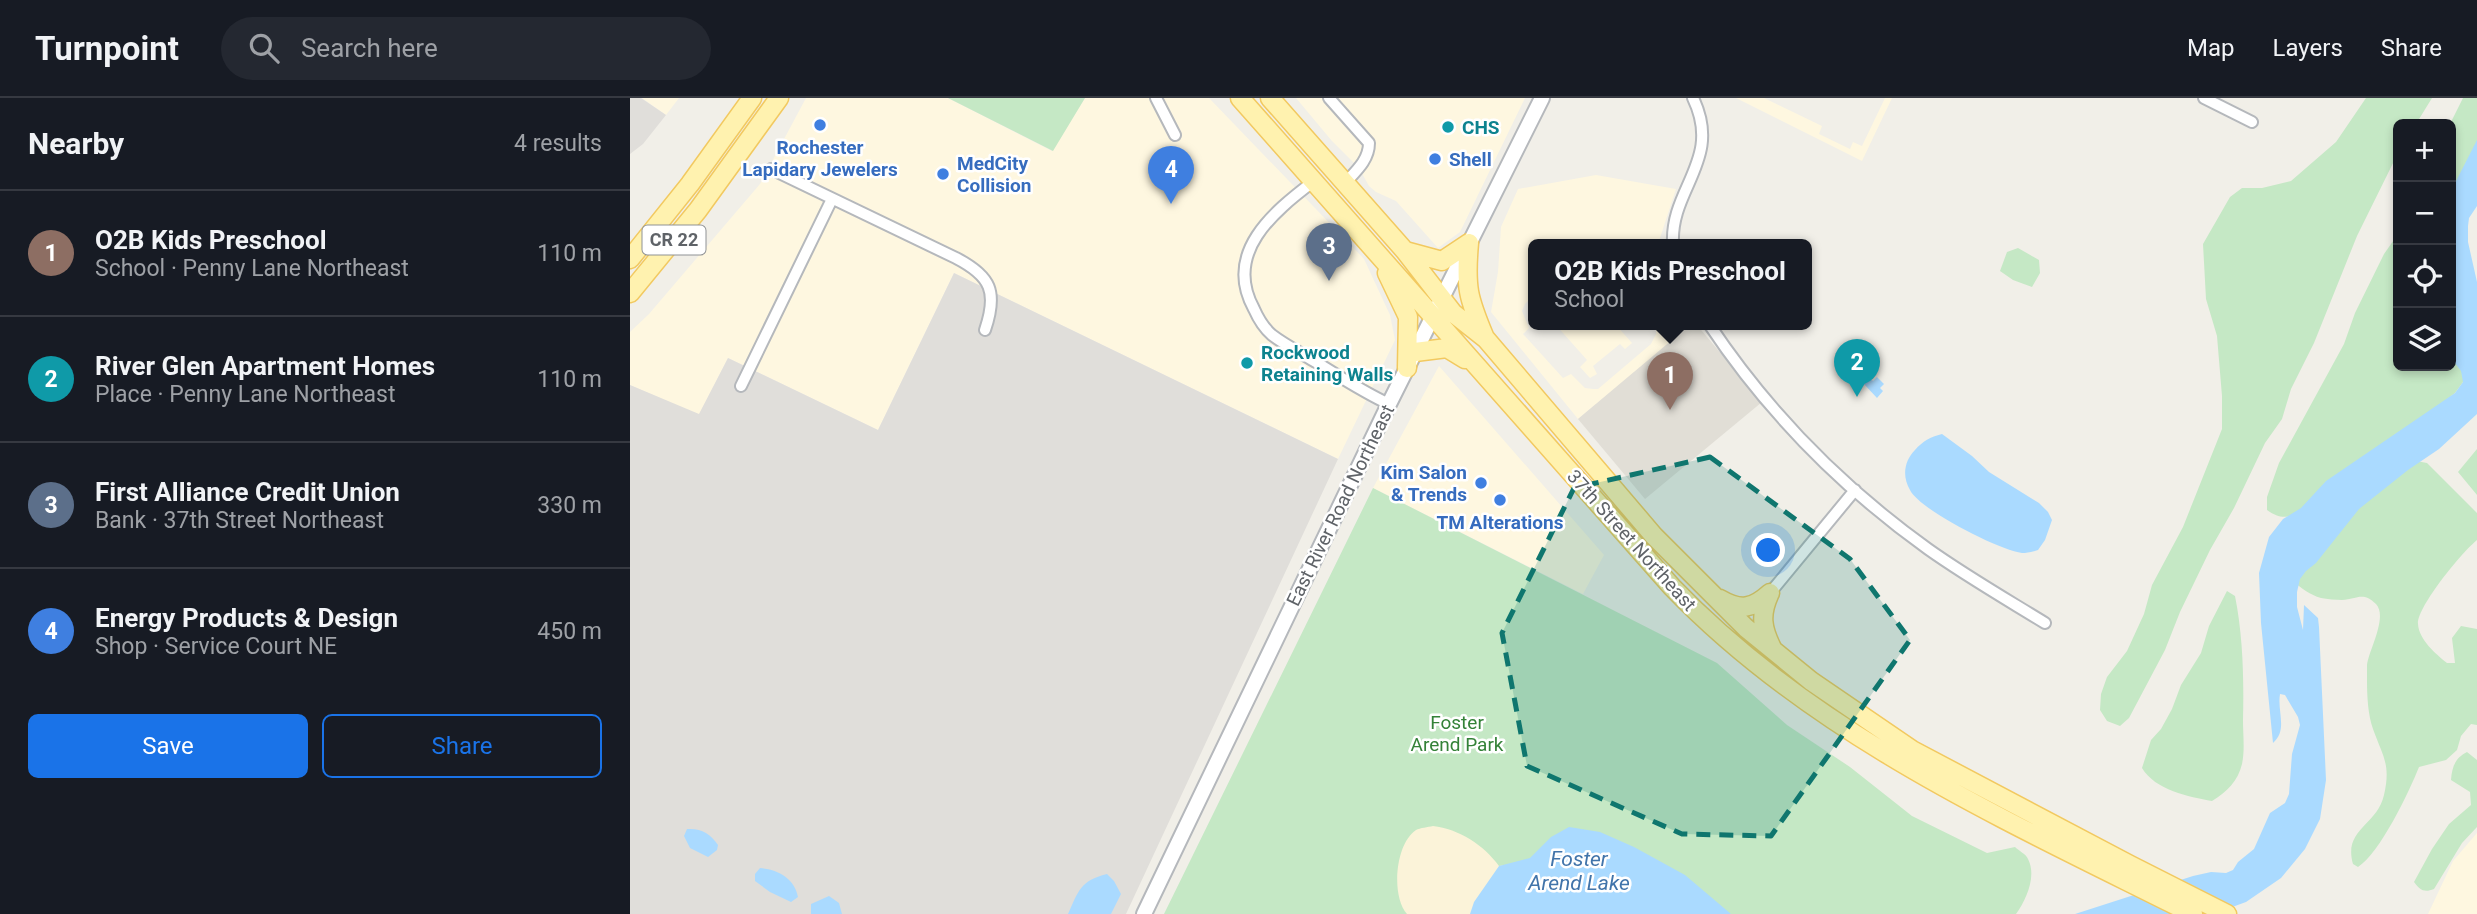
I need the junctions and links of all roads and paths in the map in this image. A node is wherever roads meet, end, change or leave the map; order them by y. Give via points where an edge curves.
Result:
1 (752, 98) edge
2 (779, 98) edge
3 (1156, 98) edge
4 (1240, 98) edge
5 (1270, 98) edge
6 (1329, 98) edge
7 (1542, 98) edge
8 (1693, 98) edge
9 (2204, 98) edge
10 (2252, 122) dead end
11 (1175, 135) dead end
12 (771, 169) dead end
13 (1314, 181) junction
14 (1345, 183) junction
15 (832, 199) junction
16 (1674, 239) edge
17 (1469, 243) junction
18 (1405, 251) junction
19 (630, 259) edge
20 (1382, 260) junction
21 (630, 293) edge
22 (1442, 299) junction
23 (1433, 317) junction
24 (985, 330) dead end
25 (1714, 330) edge
26 (1486, 339) junction
27 (1411, 360) junction
28 (1480, 370) junction
29 (741, 386) dead end
30 (1389, 404) junction
31 (1855, 490) junction
32 (1691, 574) junction
33 (1770, 593) junction
34 (2045, 623) dead end
35 (1774, 651) junction
36 (1144, 914) edge
37 (2193, 914) edge
38 (2227, 914) edge

1 - 19 main road, CR 22
2 - 21 main road, CR 22 via 698,210
3 - 11 street
4 - 13 main road, 37th Street Northeast
5 - 14 main road, 37th Street Northeast
6 - 14 street via 1368,143 1365,160
7 - 17 street, East River Road Northeast
8 - 16 street via 1703,140 1674,224
9 - 10 street
12 - 15 street
13 - 20 main road, 37th Street Northeast
13 - 30 street via 1257,233 1244,269 1246,295 1271,334
14 - 18 main road, 37th Street Northeast
15 - 24 street via 977,271 991,291
15 - 29 street
17 - 18 main road via 1442,261
17 - 22 street, East River Road Northeast
17 - 26 main road via 1469,298
18 - 22 main road, 37th Street Northeast
20 - 23 main road, 37th Street Northeast
20 - 27 main road via 1408,317
22 - 23 street, East River Road Northeast
22 - 26 main road, 37th Street Northeast
23 - 27 street, East River Road Northeast
23 - 28 main road, 37th Street Northeast
25 - 31 street via 1773,407
26 - 32 main road, 37th Street Northeast
27 - 28 main road via 1447,348
27 - 30 street, East River Road Northeast
28 - 37 main road, 37th Street Northeast via 1695,612 1763,669 1886,755
30 - 36 street, East River Road Northeast
31 - 33 street
31 - 34 street via 1927,548
32 - 33 main road via 1718,598 1737,607 1757,605
32 - 35 main road, 37th Street Northeast
33 - 35 main road via 1762,621
35 - 38 main road, 37th Street Northeast via 1822,690 1912,750

